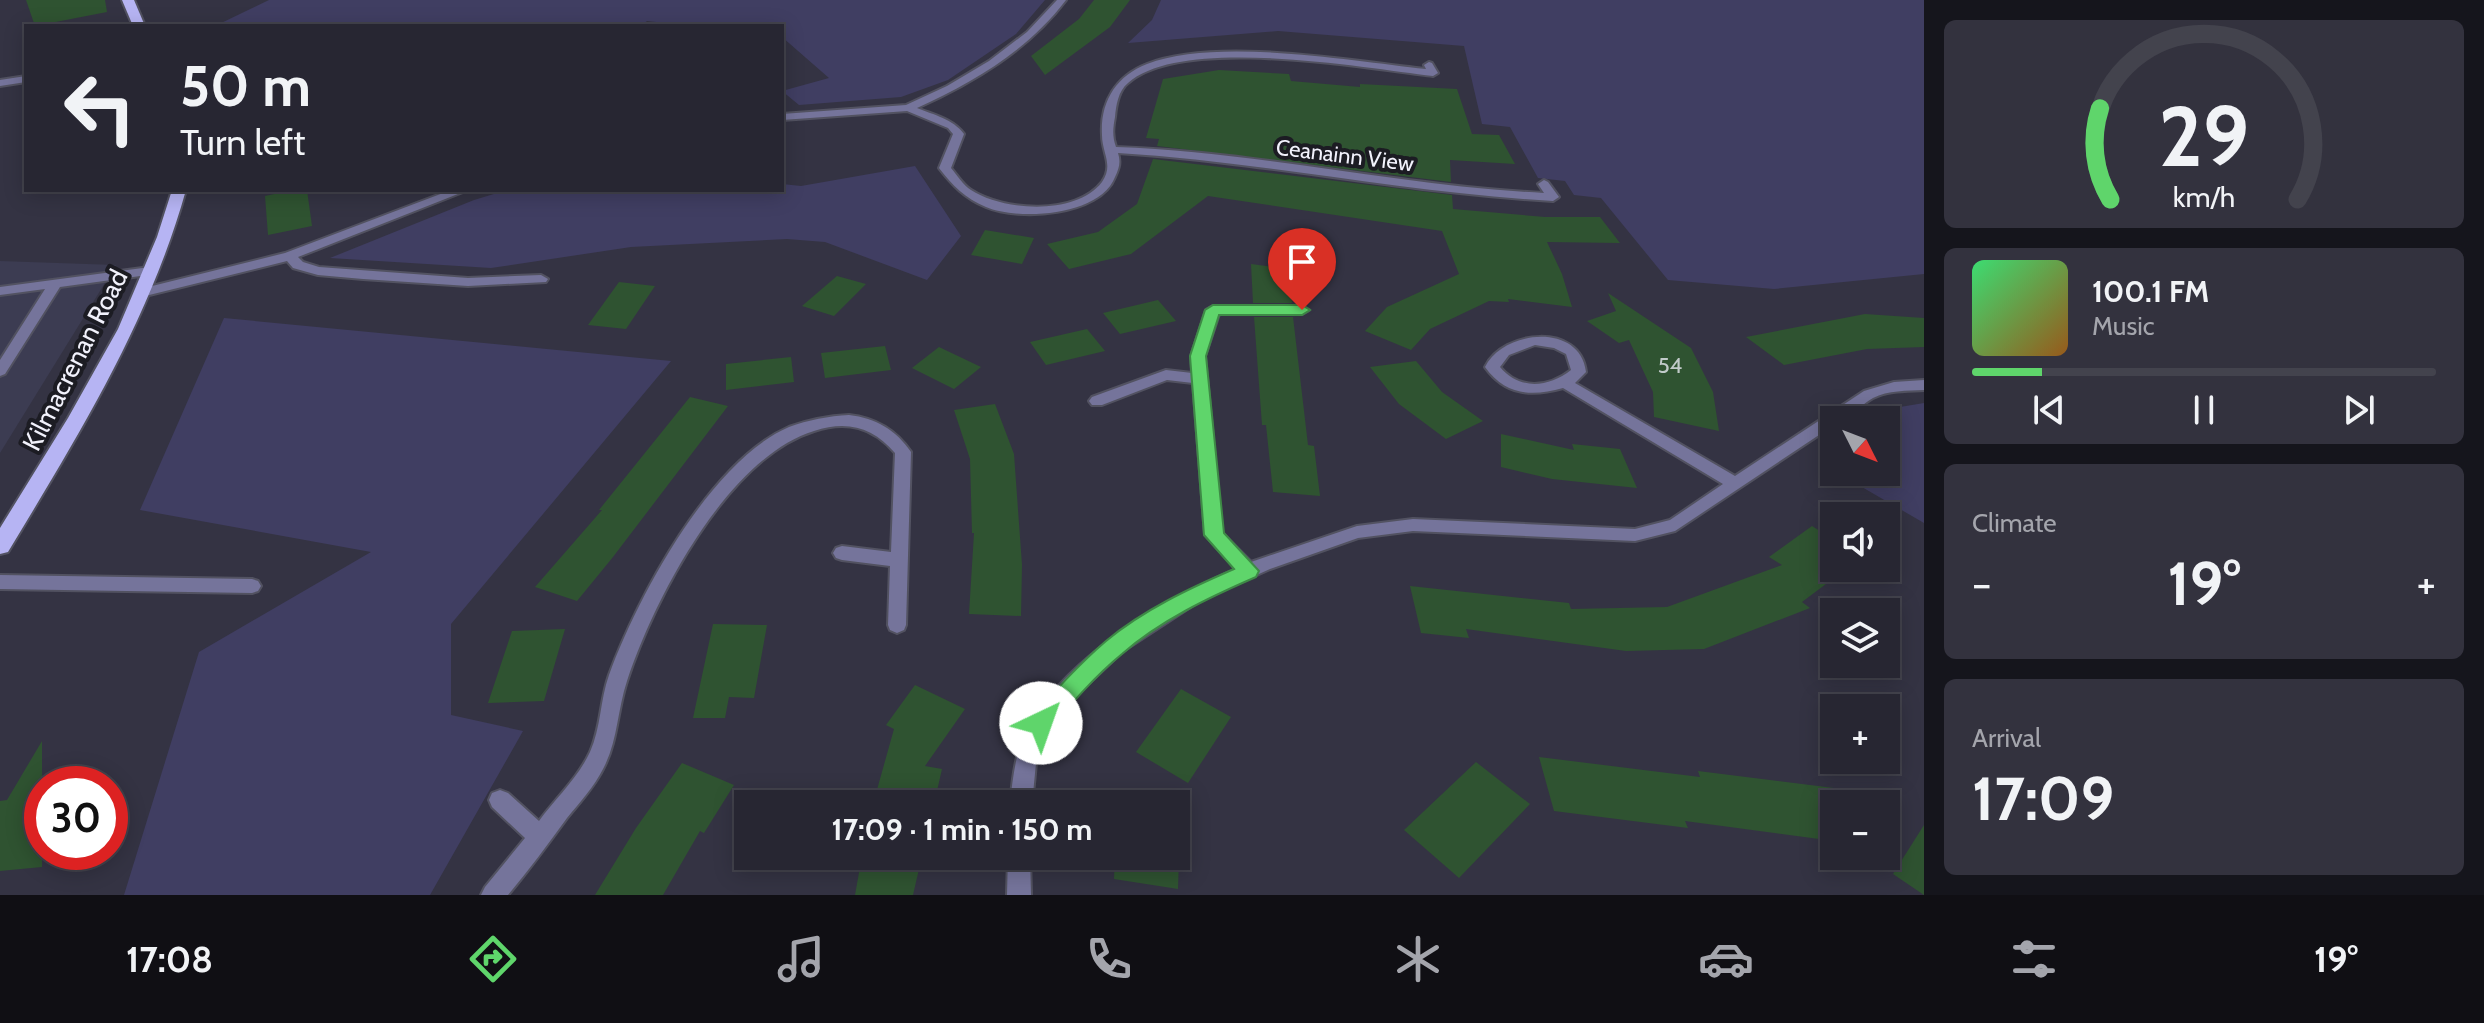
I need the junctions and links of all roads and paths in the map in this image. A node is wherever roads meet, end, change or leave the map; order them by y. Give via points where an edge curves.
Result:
1 (128, 0) edge
2 (1062, 0) edge
3 (138, 24) edge
4 (1429, 65) dead end
5 (24, 79) edge
6 (0, 83) edge
7 (908, 108) junction
8 (784, 117) edge
9 (1116, 150) junction
10 (1544, 184) dead end
11 (178, 192) edge
12 (446, 192) edge
13 (290, 256) junction
14 (150, 271) junction
15 (541, 279) dead end
16 (56, 283) junction
17 (0, 291) edge
18 (141, 293) junction
19 (1302, 310) dead end
20 (0, 371) edge
21 (1200, 379) junction
22 (1566, 384) junction
23 (1924, 385) edge
24 (1097, 401) dead end
25 (1735, 484) junction
26 (0, 546) edge
27 (842, 553) dead end
28 (900, 560) junction
29 (1249, 571) junction
30 (0, 582) edge
31 (252, 586) dead end
32 (897, 625) dead end
33 (1022, 790) edge
34 (500, 800) dead end
35 (540, 837) junction
36 (1019, 870) edge
37 (493, 895) edge
38 (1019, 895) edge

1 - 3 main road
2 - 7 street via 1014,47 948,90
4 - 9 street via 1433,73 1225,55 1162,62 1123,81 1114,96 1107,137
5 - 6 street
7 - 8 street
7 - 9 street via 959,134 945,168 958,187 1015,212 1065,209 1087,199 1113,172
9 - 10 street, Ceanainn View via 1469,192 1553,197
11 - 14 main road, Kilmacrenan Road
12 - 13 street
13 - 15 street via 298,265 318,271 468,282
13 - 18 street
14 - 16 street
14 - 18 main road, Kilmacrenan Road
16 - 17 street
16 - 20 street
18 - 26 main road, Kilmacrenan Road via 92,391
19 - 21 street via 1213,310 1198,356
21 - 24 street via 1166,375
21 - 29 street via 1214,535
22 - 22 street via 1524,388 1498,377 1492,367 1496,356 1512,347 1555,343 1572,350 1579,360 1579,372
22 - 25 street
23 - 25 street via 1869,394
25 - 29 street via 1675,525 1635,535 1413,525 1357,532
27 - 28 street
28 - 32 street
28 - 35 street via 903,452 889,434 846,419 788,432 761,450 724,488 665,577 632,642 596,763
29 - 33 street via 1157,617 1079,680 1041,723 1025,763
30 - 31 street
34 - 35 street
35 - 37 street
36 - 38 street

